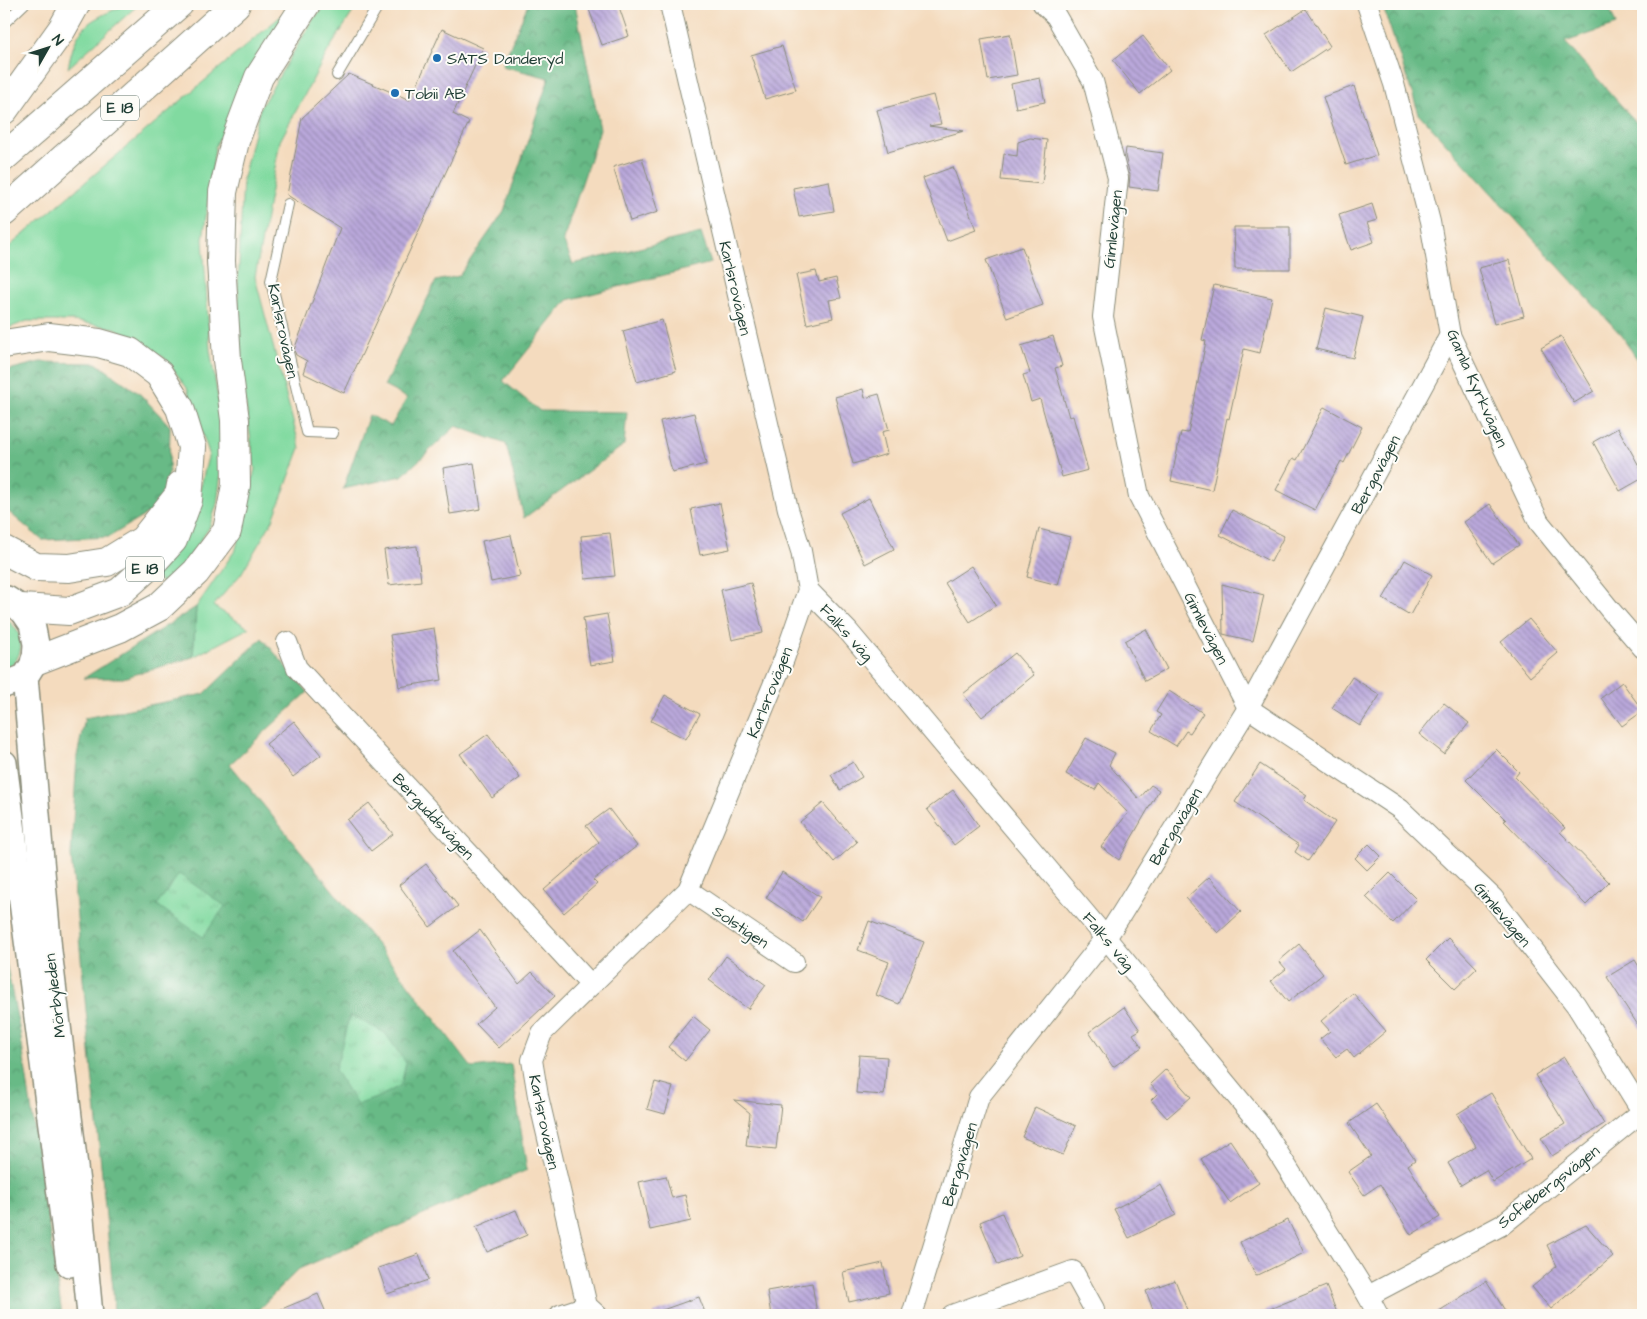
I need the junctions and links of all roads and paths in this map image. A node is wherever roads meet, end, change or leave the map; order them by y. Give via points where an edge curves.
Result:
1 (24, 4) edge
2 (76, 4) edge
3 (179, 4) edge
4 (236, 4) edge
5 (306, 4) edge
6 (379, 4) edge
7 (670, 4) edge
8 (1043, 4) edge
9 (1366, 4) edge
10 (4, 23) edge
11 (337, 75) dead end
12 (4, 110) edge
13 (4, 157) edge
14 (288, 204) dead end
15 (4, 212) edge
16 (1450, 335) junction
17 (4, 344) edge
18 (332, 433) dead end
19 (192, 447) junction
20 (4, 550) edge
21 (808, 590) junction
22 (9, 600) edge
23 (287, 642) dead end
24 (1643, 648) edge
25 (21, 674) edge
26 (1248, 708) junction
27 (4, 763) edge
28 (688, 890) junction
29 (1106, 938) junction
30 (794, 962) dead end
31 (590, 985) junction
32 (1643, 1112) edge
33 (1368, 1296) junction
34 (1094, 1308) dead end
35 (592, 1310) edge
36 (76, 1315) edge
37 (90, 1315) edge
38 (560, 1315) edge
39 (912, 1315) edge
40 (952, 1315) edge
41 (1378, 1315) edge

1 - 10 lane
2 - 12 highway
3 - 13 highway, E 18
4 - 15 highway, E 18
5 - 25 highway via 259,77 236,141 223,192 221,261 236,448 236,485 227,531 196,572 159,607
6 - 11 lane
7 - 21 street, Karlsrovägen
8 - 26 street, Gimlevägen via 1056,16 1093,80 1118,178 1103,317 1139,496
9 - 16 street, Gamla Kyrkvägen via 1394,84 1430,222
14 - 18 lane, Karlsrovägen via 270,281 307,432
16 - 24 street, Gamla Kyrkvägen via 1539,522
16 - 26 street, Bergavägen
17 - 19 highway, E 18 via 50,337 98,343 130,352 159,374 180,408
19 - 20 highway, E 18 via 179,494 144,540 107,562 69,568 36,567
19 - 22 highway, E 18 via 188,500 173,540 120,592 69,611
21 - 28 street, Karlsrovägen via 784,659
21 - 29 street, Falks väg via 848,631
22 - 25 street, Mörbyleden via 32,624 36,644
23 - 31 street, Berguddsvägen via 297,668
25 - 37 street, Mörbyleden
26 - 29 street, Bergavägen
26 - 32 street, Gimlevägen via 1400,809 1493,898 1576,1005
27 - 36 street, Mörbyleden
28 - 30 street, Solstigen
28 - 31 street, Karlsrovägen
29 - 33 street, Falks väg via 1262,1127
29 - 39 street, Bergavägen via 980,1097
31 - 35 street, Karlsrovägen via 542,1033 532,1060 538,1096
32 - 33 street, Sofiebergsvägen via 1502,1225
33 - 41 street, Falks väg
34 - 40 street via 1073,1271
35 - 38 street

